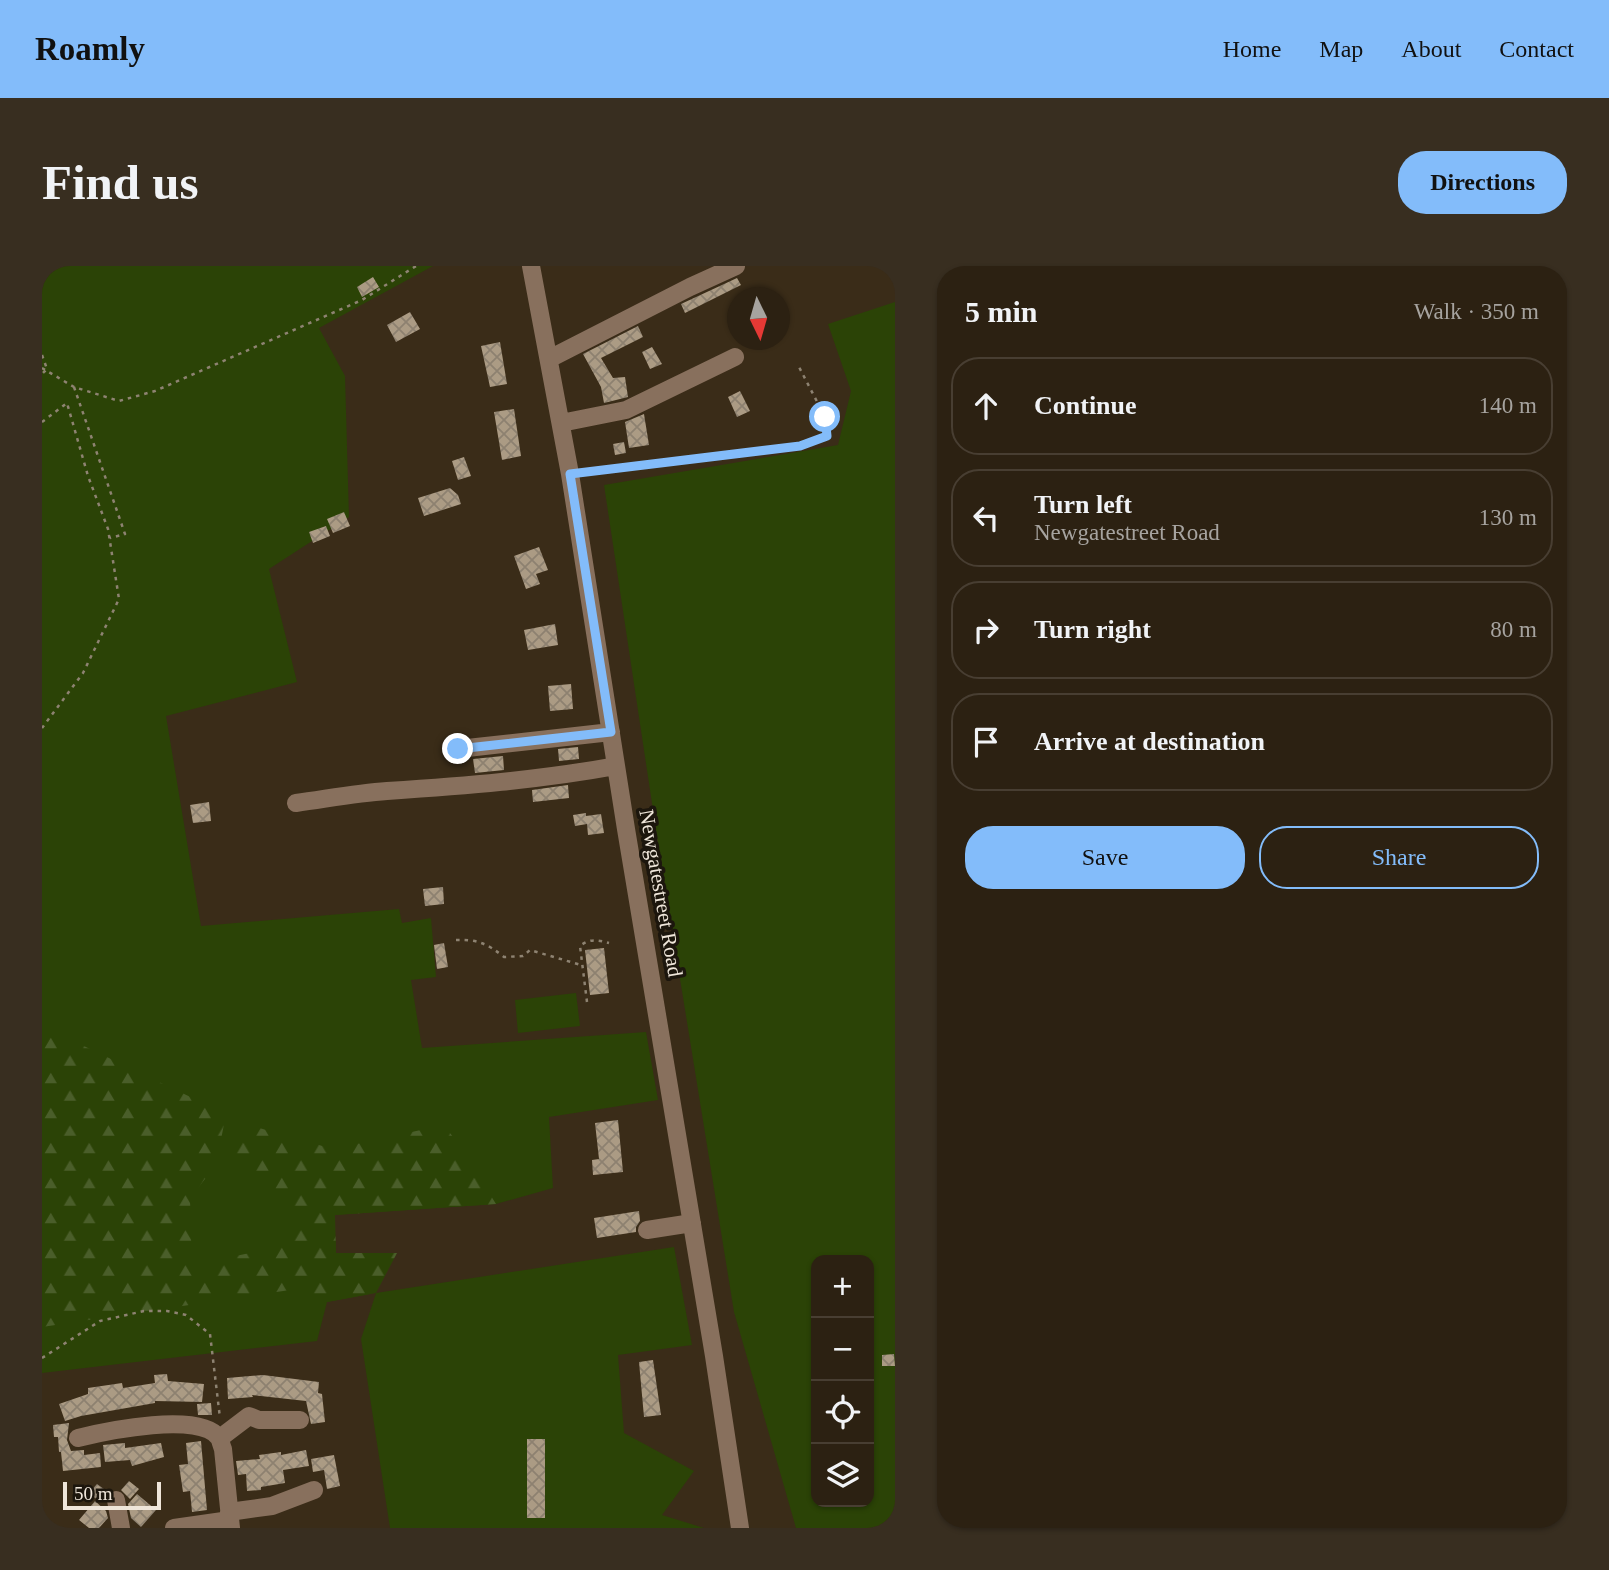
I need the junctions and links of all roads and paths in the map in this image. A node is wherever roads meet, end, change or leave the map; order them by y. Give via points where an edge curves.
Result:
1 (416, 266) edge
2 (531, 266) edge
3 (736, 266) edge
4 (42, 355) edge
5 (735, 357) dead end
6 (550, 359) junction
7 (798, 365) dead end
8 (44, 369) edge
9 (42, 374) edge
10 (74, 387) junction
11 (42, 422) edge
12 (561, 422) junction
13 (570, 474) junction
14 (109, 538) junction
15 (42, 728) edge
16 (611, 732) junction
17 (458, 749) dead end
18 (616, 766) junction
19 (296, 803) dead end
20 (456, 940) dead end
21 (609, 943) dead end
22 (581, 965) junction
23 (587, 1002) dead end
24 (692, 1223) junction
25 (647, 1230) dead end
26 (42, 1358) edge
27 (300, 1420) dead end
28 (78, 1438) dead end
29 (220, 1438) junction
30 (314, 1490) dead end
31 (116, 1500) dead end
32 (230, 1520) edge
33 (121, 1528) edge
34 (174, 1528) edge
35 (740, 1528) edge

1 - 10 path via 362,300 155,391 119,401
2 - 6 street, Newgatestreet Road
3 - 6 street
4 - 8 path
5 - 12 street via 626,411
6 - 12 street, Newgatestreet Road
7 - 13 path via 825,417 827,436 800,446
8 - 9 path
8 - 10 path
10 - 14 path via 125,534
11 - 14 path via 66,402
12 - 13 street, Newgatestreet Road
13 - 16 street, Newgatestreet Road
14 - 15 path via 120,599 83,673
16 - 17 street
16 - 18 street, Newgatestreet Road
18 - 19 street
18 - 24 street, Newgatestreet Road
20 - 22 path via 488,943 504,957 523,956 530,950
21 - 22 path via 586,941 580,946
22 - 23 path
24 - 25 street
24 - 35 street, Newgatestreet Road
26 - 29 path via 100,1321 145,1311 186,1315 210,1334
27 - 29 street via 248,1416
28 - 29 street via 107,1430 190,1425
29 - 32 street
30 - 32 street
31 - 33 street
32 - 34 street

